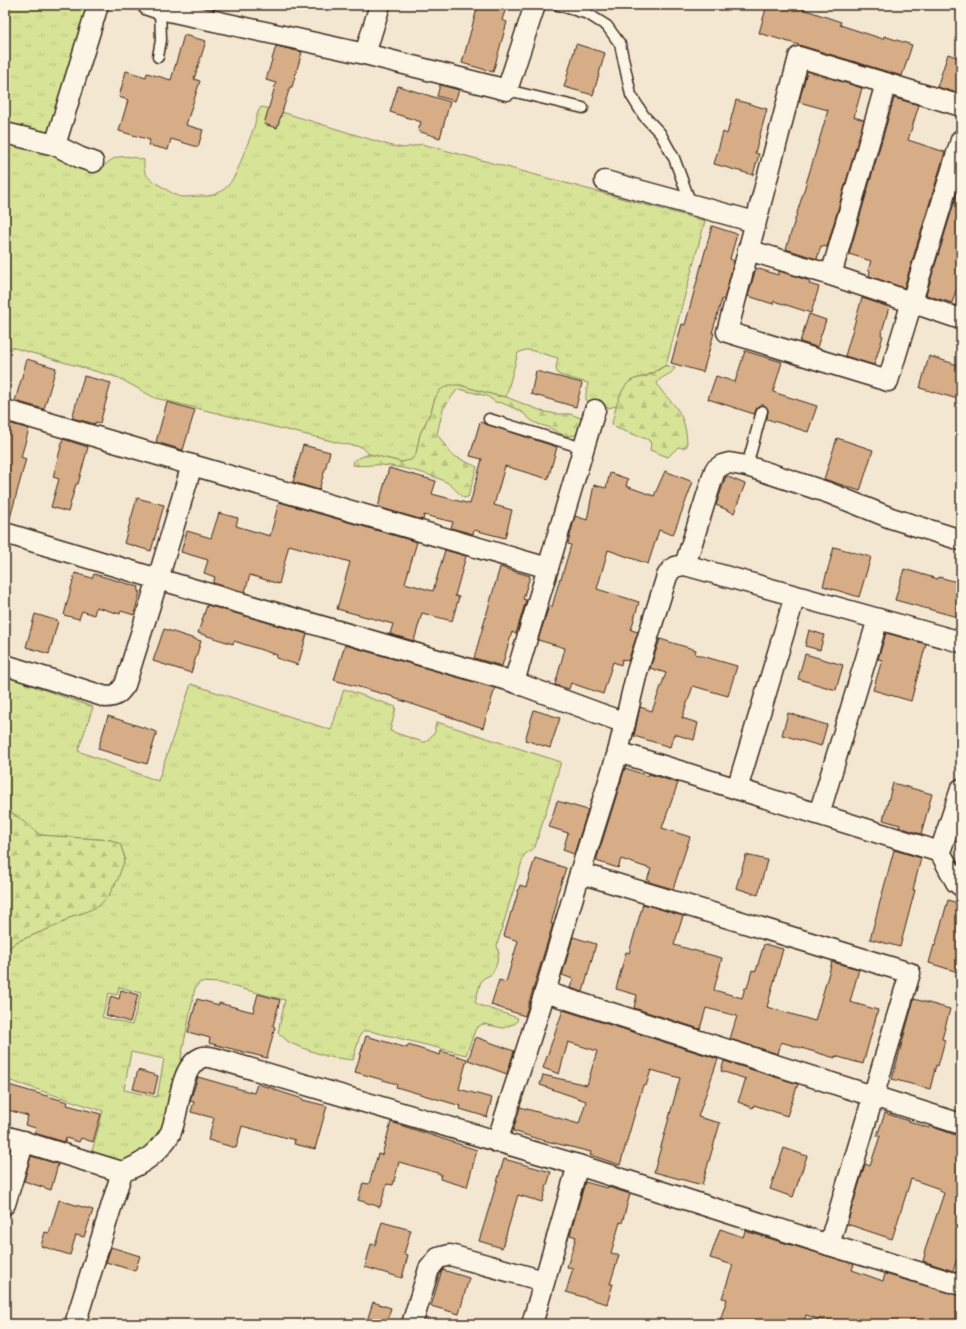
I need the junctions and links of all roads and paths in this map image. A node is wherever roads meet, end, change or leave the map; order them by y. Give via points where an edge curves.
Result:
1 (98, 5) edge
2 (380, 5) edge
3 (535, 5) edge
4 (558, 5) edge
5 (154, 7) edge
6 (364, 54) junction
7 (158, 57) dead end
8 (886, 83) junction
9 (507, 90) junction
10 (961, 106) edge
11 (583, 108) dead end
12 (5, 133) edge
13 (961, 140) edge
14 (54, 145) junction
15 (93, 162) dead end
16 (605, 181) dead end
17 (691, 204) junction
18 (755, 222) junction
19 (748, 250) junction
20 (831, 275) junction
21 (911, 302) junction
22 (961, 319) edge
23 (5, 410) edge
24 (595, 410) dead end
25 (762, 411) dead end
26 (490, 419) dead end
27 (583, 448) junction
28 (192, 465) junction
29 (747, 466) junction
30 (5, 533) edge
31 (961, 540) edge
32 (686, 565) junction
33 (548, 568) junction
34 (158, 579) junction
35 (795, 596) junction
36 (878, 619) junction
37 (961, 642) edge
38 (5, 665) edge
39 (514, 682) junction
40 (624, 723) junction
41 (618, 752) junction
42 (737, 789) junction
43 (961, 790) edge
44 (819, 814) junction
45 (940, 852) junction
46 (580, 873) junction
47 (961, 886) edge
48 (545, 992) junction
49 (873, 1096) junction
50 (961, 1124) edge
51 (5, 1136) edge
52 (24, 1141) junction
53 (497, 1142) junction
54 (578, 1165) junction
55 (122, 1172) junction
56 (5, 1204) edge
57 (829, 1245) junction
58 (544, 1281) junction
59 (961, 1285) edge
60 (75, 1324) edge
61 (412, 1324) edge
62 (532, 1324) edge

1 - 14 street
2 - 6 street
3 - 9 street
4 - 17 lane via 588,14 607,26 620,44 630,95 644,116 660,133 674,158
5 - 6 street
5 - 7 lane via 161,35
6 - 9 street
8 - 10 street
8 - 18 street via 799,57
8 - 20 street
9 - 11 lane
12 - 14 street
13 - 21 street
14 - 15 street
16 - 17 street
17 - 18 street
18 - 19 street
19 - 20 street
19 - 21 street via 727,332 888,381
20 - 21 street
21 - 22 street
23 - 28 street
24 - 27 street
25 - 29 lane
26 - 27 lane
27 - 33 street
28 - 33 street
28 - 34 street
29 - 31 street via 829,493 891,518
29 - 32 street via 729,463 715,470
30 - 34 street
32 - 35 street
32 - 40 street via 676,566 667,576
33 - 39 street
34 - 38 street via 125,685 114,697 106,697
34 - 39 street
35 - 36 street
35 - 42 street
36 - 37 street
36 - 44 street
39 - 40 street
40 - 41 street
41 - 42 street
41 - 46 street
42 - 44 street
43 - 45 street
44 - 45 street
45 - 47 street via 956,882
46 - 48 street
46 - 49 street via 910,973
48 - 49 street
48 - 53 street
49 - 50 street
49 - 57 street
51 - 52 street
52 - 55 street
52 - 56 street
53 - 54 street
53 - 55 street via 218,1058 204,1056 194,1062 183,1082 175,1121 164,1143 139,1165
54 - 57 street
54 - 58 street
55 - 60 street
57 - 59 street
58 - 61 street via 450,1255 438,1258 429,1269
58 - 62 street

